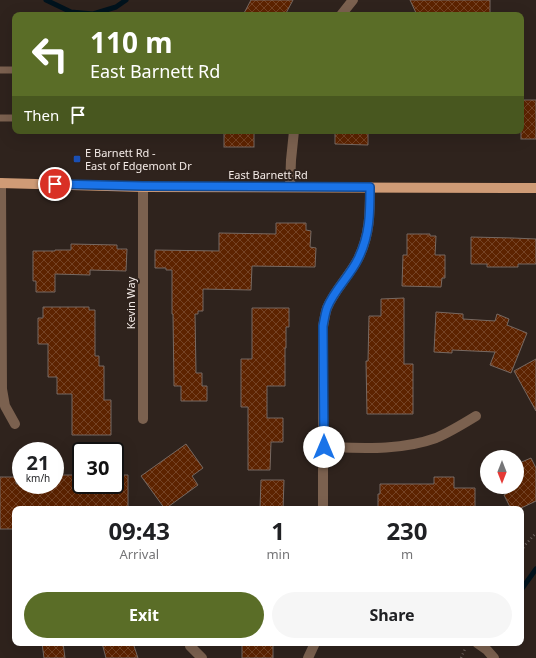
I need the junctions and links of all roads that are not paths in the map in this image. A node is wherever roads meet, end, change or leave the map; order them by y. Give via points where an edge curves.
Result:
1 (353, 0) edge
2 (343, 12) edge
3 (0, 70) edge
4 (12, 70) edge
5 (0, 118) edge
6 (12, 118) edge
7 (294, 134) edge
8 (0, 183) edge
9 (143, 186) junction
10 (290, 187) junction
11 (370, 187) junction
12 (536, 188) edge
13 (476, 416) dead end
14 (143, 419) dead end
15 (15, 424) dead end
16 (324, 447) junction
17 (323, 506) edge
18 (190, 646) dead end
19 (314, 646) edge
20 (481, 646) edge
21 (202, 658) edge
22 (308, 658) edge
23 (494, 658) edge

1 - 2 street
3 - 4 lane
5 - 6 lane
7 - 10 street
8 - 9 main road, East Barnett Rd
8 - 15 street via 2,389 5,406
9 - 10 main road, East Barnett Rd
9 - 14 street, Kevin Way
10 - 11 main road, East Barnett Rd
11 - 12 main road, East Barnett Rd
11 - 16 street via 367,238 358,260 327,309 323,326
13 - 16 street via 435,438 410,444 371,448
16 - 17 street
18 - 21 street
19 - 22 street
20 - 23 street

